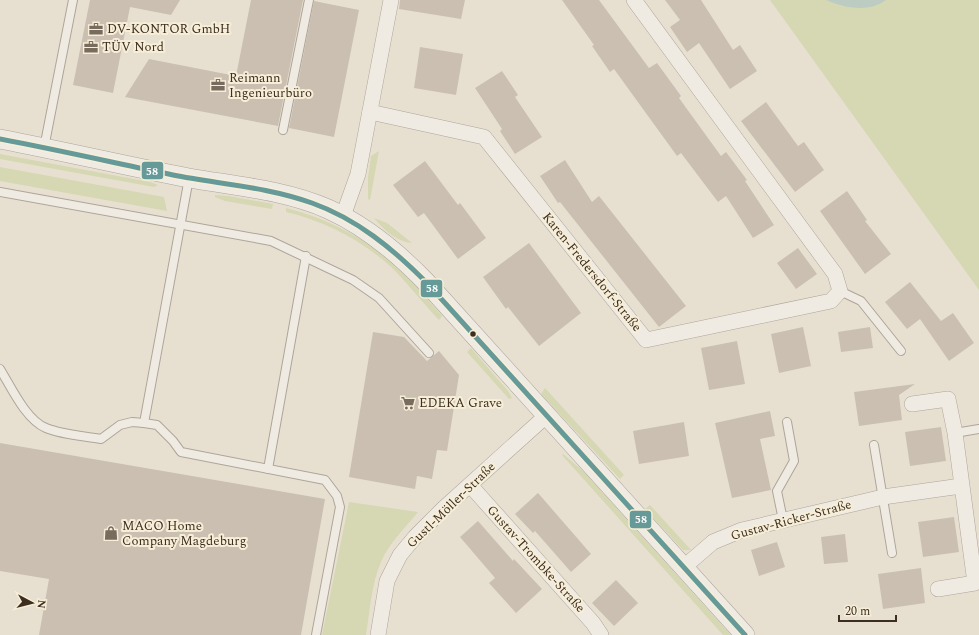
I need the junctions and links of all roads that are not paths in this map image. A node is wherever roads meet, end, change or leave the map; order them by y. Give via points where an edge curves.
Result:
1 (73, 0) edge
2 (309, 0) edge
3 (390, 0) edge
4 (634, 0) edge
5 (370, 112) junction
6 (283, 130) dead end
7 (0, 139) edge
8 (44, 148) junction
9 (189, 178) junction
10 (0, 192) edge
11 (343, 216) junction
12 (180, 225) junction
13 (306, 256) junction
14 (840, 292) junction
15 (901, 351) dead end
16 (430, 353) dead end
17 (0, 368) edge
18 (912, 404) dead end
19 (546, 416) junction
20 (787, 422) dead end
21 (144, 423) junction
22 (979, 429) edge
23 (955, 433) junction
24 (874, 445) dead end
25 (268, 469) junction
26 (470, 485) junction
27 (961, 486) junction
28 (883, 497) junction
29 (783, 520) junction
30 (974, 546) edge
31 (892, 553) dead end
32 (684, 568) junction
33 (938, 588) dead end
34 (316, 635) edge
35 (378, 635) edge
36 (601, 635) edge
37 (745, 635) edge

1 - 8 lane
2 - 6 lane
3 - 5 street
4 - 14 street via 835,274
5 - 11 street via 358,174
5 - 14 street, Karen-Fredersdorf-Straße via 484,137 646,340 831,302
7 - 8 street
8 - 9 street
9 - 11 street via 294,197
9 - 12 lane
10 - 12 lane
11 - 19 street via 372,234 410,265
12 - 13 lane via 271,240
12 - 21 lane
13 - 16 lane via 353,280 379,298
13 - 25 lane
14 - 15 lane via 861,301
17 - 21 lane via 25,408 38,424 47,429 101,439 120,425
18 - 23 street via 948,399
19 - 26 street, Gustl-Möller-Straße
19 - 32 street
20 - 29 lane via 794,461 777,491
21 - 25 lane via 157,425 174,441 181,452
22 - 23 lane
23 - 27 street
24 - 28 lane
25 - 34 lane via 325,480 337,496 340,507
26 - 35 street, Gustl-Möller-Straße via 415,537 395,563 385,591
26 - 36 street, Gustav-Trombke-Straße
27 - 28 street, Gustav-Ricker-Straße
27 - 30 street
28 - 29 street, Gustav-Ricker-Straße
28 - 31 lane
29 - 32 street, Gustav-Ricker-Straße via 742,530 718,540 700,552
30 - 33 street via 974,583
32 - 37 street

